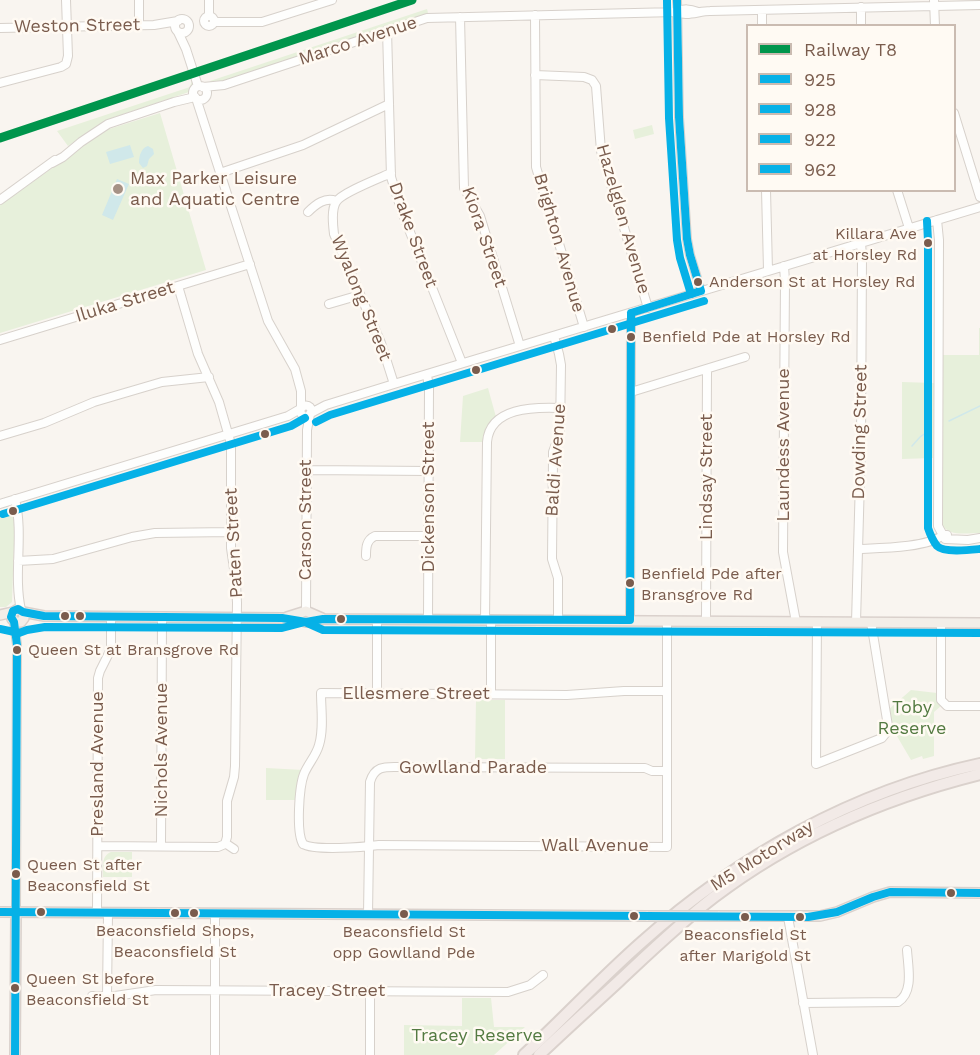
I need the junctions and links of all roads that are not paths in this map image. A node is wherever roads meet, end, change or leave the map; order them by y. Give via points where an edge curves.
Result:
1 (66, 0) edge
2 (139, 0) edge
3 (208, 0) edge
4 (332, 0) edge
5 (934, 3) edge
6 (672, 5) edge
7 (858, 5) edge
8 (980, 5) edge
9 (762, 10) junction
10 (534, 15) junction
11 (460, 17) junction
12 (208, 21) junction
13 (762, 24) edge
14 (861, 24) edge
15 (935, 24) edge
16 (140, 25) junction
17 (67, 26) junction
18 (182, 27) junction
19 (0, 28) edge
20 (387, 30) junction
21 (536, 75) junction
22 (0, 83) edge
23 (199, 91) junction
24 (389, 104) junction
25 (956, 119) edge
26 (220, 173) junction
27 (391, 173) junction
28 (766, 192) edge
29 (898, 192) edge
30 (980, 197) edge
31 (0, 200) edge
32 (336, 201) junction
33 (980, 207) edge
34 (308, 212) dead end
35 (937, 220) junction
36 (909, 228) junction
37 (861, 243) junction
38 (250, 264) junction
39 (784, 266) junction
40 (768, 270) junction
41 (178, 286) junction
42 (701, 291) junction
43 (360, 295) junction
44 (329, 304) dead end
45 (648, 308) junction
46 (631, 313) junction
47 (584, 327) junction
48 (554, 336) junction
49 (0, 340) edge
50 (520, 346) junction
51 (746, 357) dead end
52 (462, 363) junction
53 (707, 369) junction
54 (427, 375) junction
55 (209, 377) junction
56 (394, 384) junction
57 (631, 392) junction
58 (560, 408) junction
59 (306, 411) junction
60 (229, 434) junction
61 (0, 436) edge
62 (306, 470) junction
63 (429, 471) junction
64 (15, 499) junction
65 (0, 504) edge
66 (231, 532) junction
67 (943, 535) junction
68 (429, 536) junction
69 (980, 538) edge
70 (858, 549) junction
71 (366, 556) dead end
72 (18, 561) junction
73 (0, 616) edge
74 (18, 616) junction
75 (306, 616) junction
76 (111, 617) junction
77 (162, 618) junction
78 (237, 618) junction
79 (377, 619) junction
80 (428, 620) junction
81 (488, 620) junction
82 (558, 620) junction
83 (630, 620) junction
84 (667, 621) junction
85 (706, 621) junction
86 (796, 622) junction
87 (817, 622) junction
88 (856, 622) junction
89 (871, 622) junction
90 (941, 623) junction
91 (980, 623) edge
92 (667, 691) junction
93 (377, 693) junction
94 (491, 694) junction
95 (980, 706) edge
96 (666, 760) junction
97 (980, 764) edge
98 (645, 768) junction
99 (666, 771) junction
100 (980, 774) edge
101 (225, 843) junction
102 (98, 846) junction
103 (161, 846) junction
104 (369, 846) junction
105 (234, 849) dead end
106 (980, 893) edge
107 (0, 912) edge
108 (15, 912) junction
109 (97, 913) junction
110 (108, 913) junction
111 (215, 914) junction
112 (368, 914) junction
113 (788, 917) junction
114 (907, 950) dead end
115 (543, 975) dead end
116 (215, 990) junction
117 (370, 992) junction
118 (92, 996) dead end
119 (107, 996) junction
120 (803, 1003) junction
121 (15, 1055) edge
122 (215, 1055) edge
123 (370, 1055) edge
124 (524, 1055) edge
125 (539, 1055) edge
126 (813, 1055) edge

1 - 17 street
2 - 16 street
3 - 12 street
4 - 12 street, Weston Street via 262,22
5 - 7 street, Marco Avenue
5 - 8 street, Marco Avenue
5 - 15 street
6 - 9 street, Marco Avenue via 681,15
6 - 10 street, Marco Avenue
6 - 42 street via 687,239
7 - 9 street, Marco Avenue
7 - 14 street
9 - 13 street
10 - 11 street, Marco Avenue
10 - 21 street, Brighton Avenue
11 - 20 street, Marco Avenue via 427,18
11 - 50 street, Kiora Street via 464,185 480,216
12 - 18 street, Weston Street
16 - 17 street, Weston Street
16 - 18 street, Weston Street
17 - 19 street, Weston Street
17 - 22 street via 68,59 64,66
18 - 23 street, Carson Street
20 - 23 street, Marco Avenue
20 - 24 street, Drake Street
21 - 45 street, Hazelglen Avenue via 584,77 596,86 601,151
21 - 47 street, Brighton Avenue via 537,171
23 - 26 street, Carson Street via 206,132
23 - 31 street, Marco Avenue via 182,101 111,122
24 - 26 street via 303,145
24 - 27 street, Drake Street
25 - 30 street
26 - 38 street, Carson Street
27 - 32 street
27 - 52 street, Drake Street via 402,212
28 - 40 street
29 - 36 street
32 - 34 street via 324,201
32 - 43 street, Wyalong Street via 334,234
33 - 35 street
35 - 36 street
35 - 67 street via 938,528
36 - 37 street
37 - 39 street
37 - 70 street, Dowding Street
38 - 41 street, Iluka Street
38 - 59 street, Carson Street via 268,321 293,365
39 - 40 street
39 - 86 street, Laundess Avenue via 783,552
40 - 42 street
41 - 49 street, Iluka Street
41 - 55 street, Paten Street
42 - 45 street
43 - 44 street
43 - 56 street, Wyalong Street
45 - 46 street
46 - 47 street
46 - 57 street
47 - 48 street
48 - 50 street
48 - 58 street, Baldi Avenue via 560,359
50 - 52 street
51 - 53 street
52 - 54 street
53 - 57 street
53 - 85 street, Lindsay Street
54 - 56 street
54 - 63 street, Dickenson Street
55 - 60 street, Paten Street
55 - 61 street via 162,381
56 - 59 street
57 - 83 street
58 - 81 street via 530,408 506,415 497,420 489,433
58 - 82 street, Baldi Avenue via 559,437 553,452 552,556 558,578
59 - 60 street
59 - 62 street, Carson Street
60 - 64 street
60 - 66 street, Paten Street
62 - 63 street
62 - 75 street, Carson Street
63 - 68 street, Dickenson Street
64 - 65 street
64 - 72 street
66 - 72 street via 155,533 53,560
66 - 78 street, Paten Street
67 - 69 street
67 - 70 street via 932,541
68 - 71 street via 375,536 367,542
68 - 80 street, Dickenson Street
70 - 88 street, Dowding Street
72 - 74 street
73 - 74 main road
74 - 76 main road
74 - 108 street
75 - 78 main road
75 - 79 main road
76 - 77 main road
76 - 102 street, Presland Avenue via 111,649 98,678
77 - 78 main road
77 - 103 street, Nichols Avenue
78 - 101 street, Paten Street via 235,769 227,801
79 - 80 main road
79 - 93 street
80 - 81 main road
81 - 82 main road
81 - 94 street
82 - 83 main road
83 - 84 main road
84 - 85 main road
84 - 92 street, Wall Avenue
85 - 86 main road
86 - 87 main road
87 - 88 main road
87 - 89 street via 816,764 886,733
88 - 89 main road
89 - 90 main road
90 - 91 main road
90 - 95 street via 941,700 947,706
92 - 94 street, Ellesmere Street
92 - 96 street, Wall Avenue
93 - 94 street, Ellesmere Street
93 - 104 street, Ellesmere Street via 321,693 320,744 300,787 300,847
96 - 98 street, Gowlland Parade
96 - 99 street, Wall Avenue
97 - 124 highway, M5 Motorway via 867,799 817,821 755,856 692,900 643,941
98 - 99 street, Gowlland Parade
98 - 104 street, Gowlland Parade via 382,768 370,782
99 - 104 street, Wall Avenue via 667,847
100 - 125 highway, M5 Motorway via 910,794 848,818 754,869 679,925
101 - 103 street via 218,847
101 - 105 street
102 - 103 street
102 - 109 street, Presland Avenue
104 - 112 street, Gowlland Parade
106 - 113 main road via 890,892 829,915
107 - 108 main road
108 - 109 main road
108 - 121 main road
109 - 110 main road
110 - 111 main road
110 - 119 street
111 - 112 main road
111 - 116 street
112 - 113 main road, bridge
113 - 120 street
114 - 120 street via 907,993 898,1002
115 - 117 street, Tracey Street via 508,992
116 - 117 street, Tracey Street
116 - 119 street, Tracey Street via 156,990
116 - 122 street
117 - 123 street
118 - 119 street, Tracey Street
120 - 126 street

